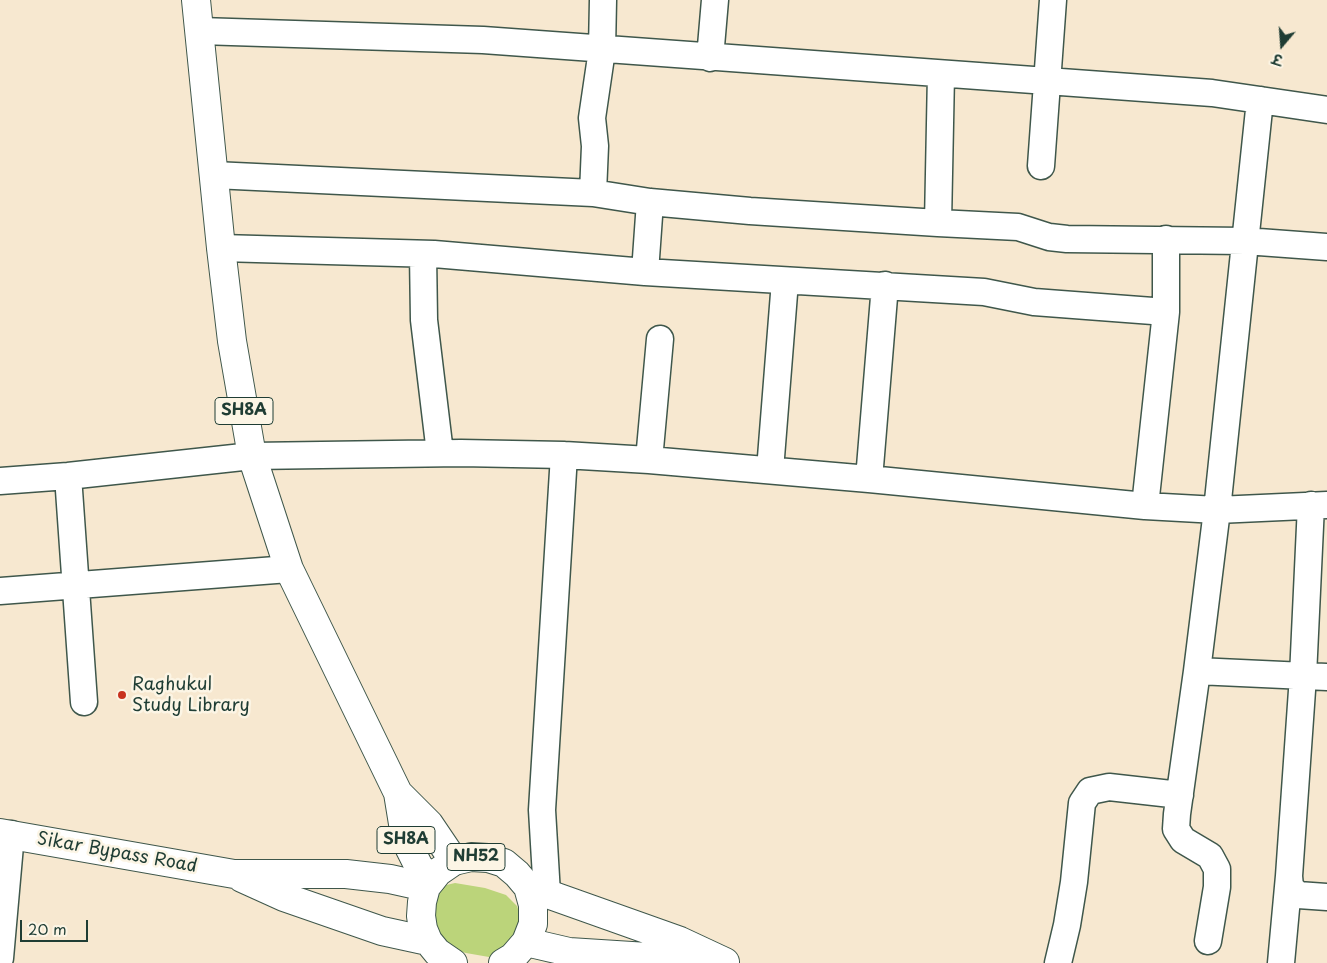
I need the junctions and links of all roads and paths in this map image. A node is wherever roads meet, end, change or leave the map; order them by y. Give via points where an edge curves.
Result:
1 (196, 0) edge
2 (603, 0) edge
3 (715, 0) edge
4 (1053, 0) edge
5 (200, 32) junction
6 (602, 50) junction
7 (710, 58) junction
8 (941, 74) junction
9 (1046, 80) junction
10 (1260, 100) junction
11 (1327, 110) edge
12 (1041, 166) dead end
13 (214, 175) junction
14 (593, 193) junction
15 (650, 202) junction
16 (938, 223) junction
17 (1166, 239) junction
18 (1245, 241) junction
19 (1327, 247) edge
20 (221, 248) junction
21 (423, 254) junction
22 (645, 272) junction
23 (785, 281) junction
24 (885, 286) junction
25 (1166, 312) junction
26 (660, 339) dead end
27 (440, 453) junction
28 (564, 455) junction
29 (252, 456) junction
30 (649, 460) junction
31 (770, 470) junction
32 (68, 476) junction
33 (869, 479) junction
34 (0, 481) edge
35 (1319, 505) edge
36 (1145, 506) junction
37 (1217, 510) junction
38 (289, 569) junction
39 (75, 584) junction
40 (10, 590) edge
41 (0, 610) edge
42 (1197, 671) junction
43 (1315, 677) edge
44 (84, 702) dead end
45 (398, 793) junction
46 (1180, 795) junction
47 (5, 834) edge
48 (454, 861) junction
49 (234, 874) junction
50 (1289, 876) junction
51 (429, 883) junction
52 (537, 891) junction
53 (1327, 897) edge
54 (428, 941) junction
55 (1208, 941) dead end
56 (520, 954) edge
57 (0, 958) edge
58 (728, 962) edge
59 (453, 963) edge
60 (1058, 963) edge
61 (1281, 963) edge

1 - 5 main road, SH8A
2 - 6 street
3 - 7 street
4 - 9 street
5 - 6 street via 483,40
5 - 13 main road, SH8A
6 - 7 street
6 - 14 street via 592,118 596,146
7 - 8 street
8 - 9 street
8 - 16 street
9 - 10 street via 1212,93
9 - 12 street
10 - 11 street
10 - 18 street
13 - 14 street
13 - 20 main road, SH8A
14 - 15 street
15 - 16 street
15 - 22 street
16 - 17 street via 1018,226 1067,239
17 - 18 street
17 - 25 street
18 - 19 street
18 - 37 street
20 - 21 street
20 - 29 main road, SH8A via 232,341
21 - 22 street
21 - 27 street via 424,320
22 - 23 street
23 - 24 street
23 - 31 street
24 - 25 street via 984,292 1034,302
24 - 33 street
25 - 36 street
26 - 30 street
27 - 28 street
27 - 29 street
28 - 30 street
28 - 52 street
29 - 32 street
29 - 38 main road, SH8A
30 - 31 street
31 - 33 street
32 - 34 street
32 - 39 street
33 - 36 street
35 - 37 street
35 - 43 street
36 - 37 street
37 - 42 street
38 - 39 street
38 - 45 main road, SH8A
39 - 40 street
39 - 44 street
40 - 41 street
42 - 43 street
42 - 46 street
43 - 50 street
45 - 48 main road, SH8A via 429,824
45 - 51 main road, SH8A via 405,836
46 - 55 street via 1176,829 1183,840 1210,856 1217,869
46 - 60 street via 1109,787 1090,791 1082,803 1074,882
47 - 49 main road, Sikar Bypass Road
47 - 57 street
48 - 51 main road, NH52
48 - 52 main road, NH52 via 471,857 504,863
49 - 51 main road, Sikar Bypass Road via 346,874
49 - 54 main road, Sikar Bypass Road via 311,907 382,931
50 - 53 street via 1290,887 1298,895
50 - 61 street
51 - 54 main road via 421,916
52 - 56 main road, NH52 via 533,924
52 - 58 main road, NH52 via 680,941
54 - 59 main road
56 - 58 main road, NH52 via 569,952

